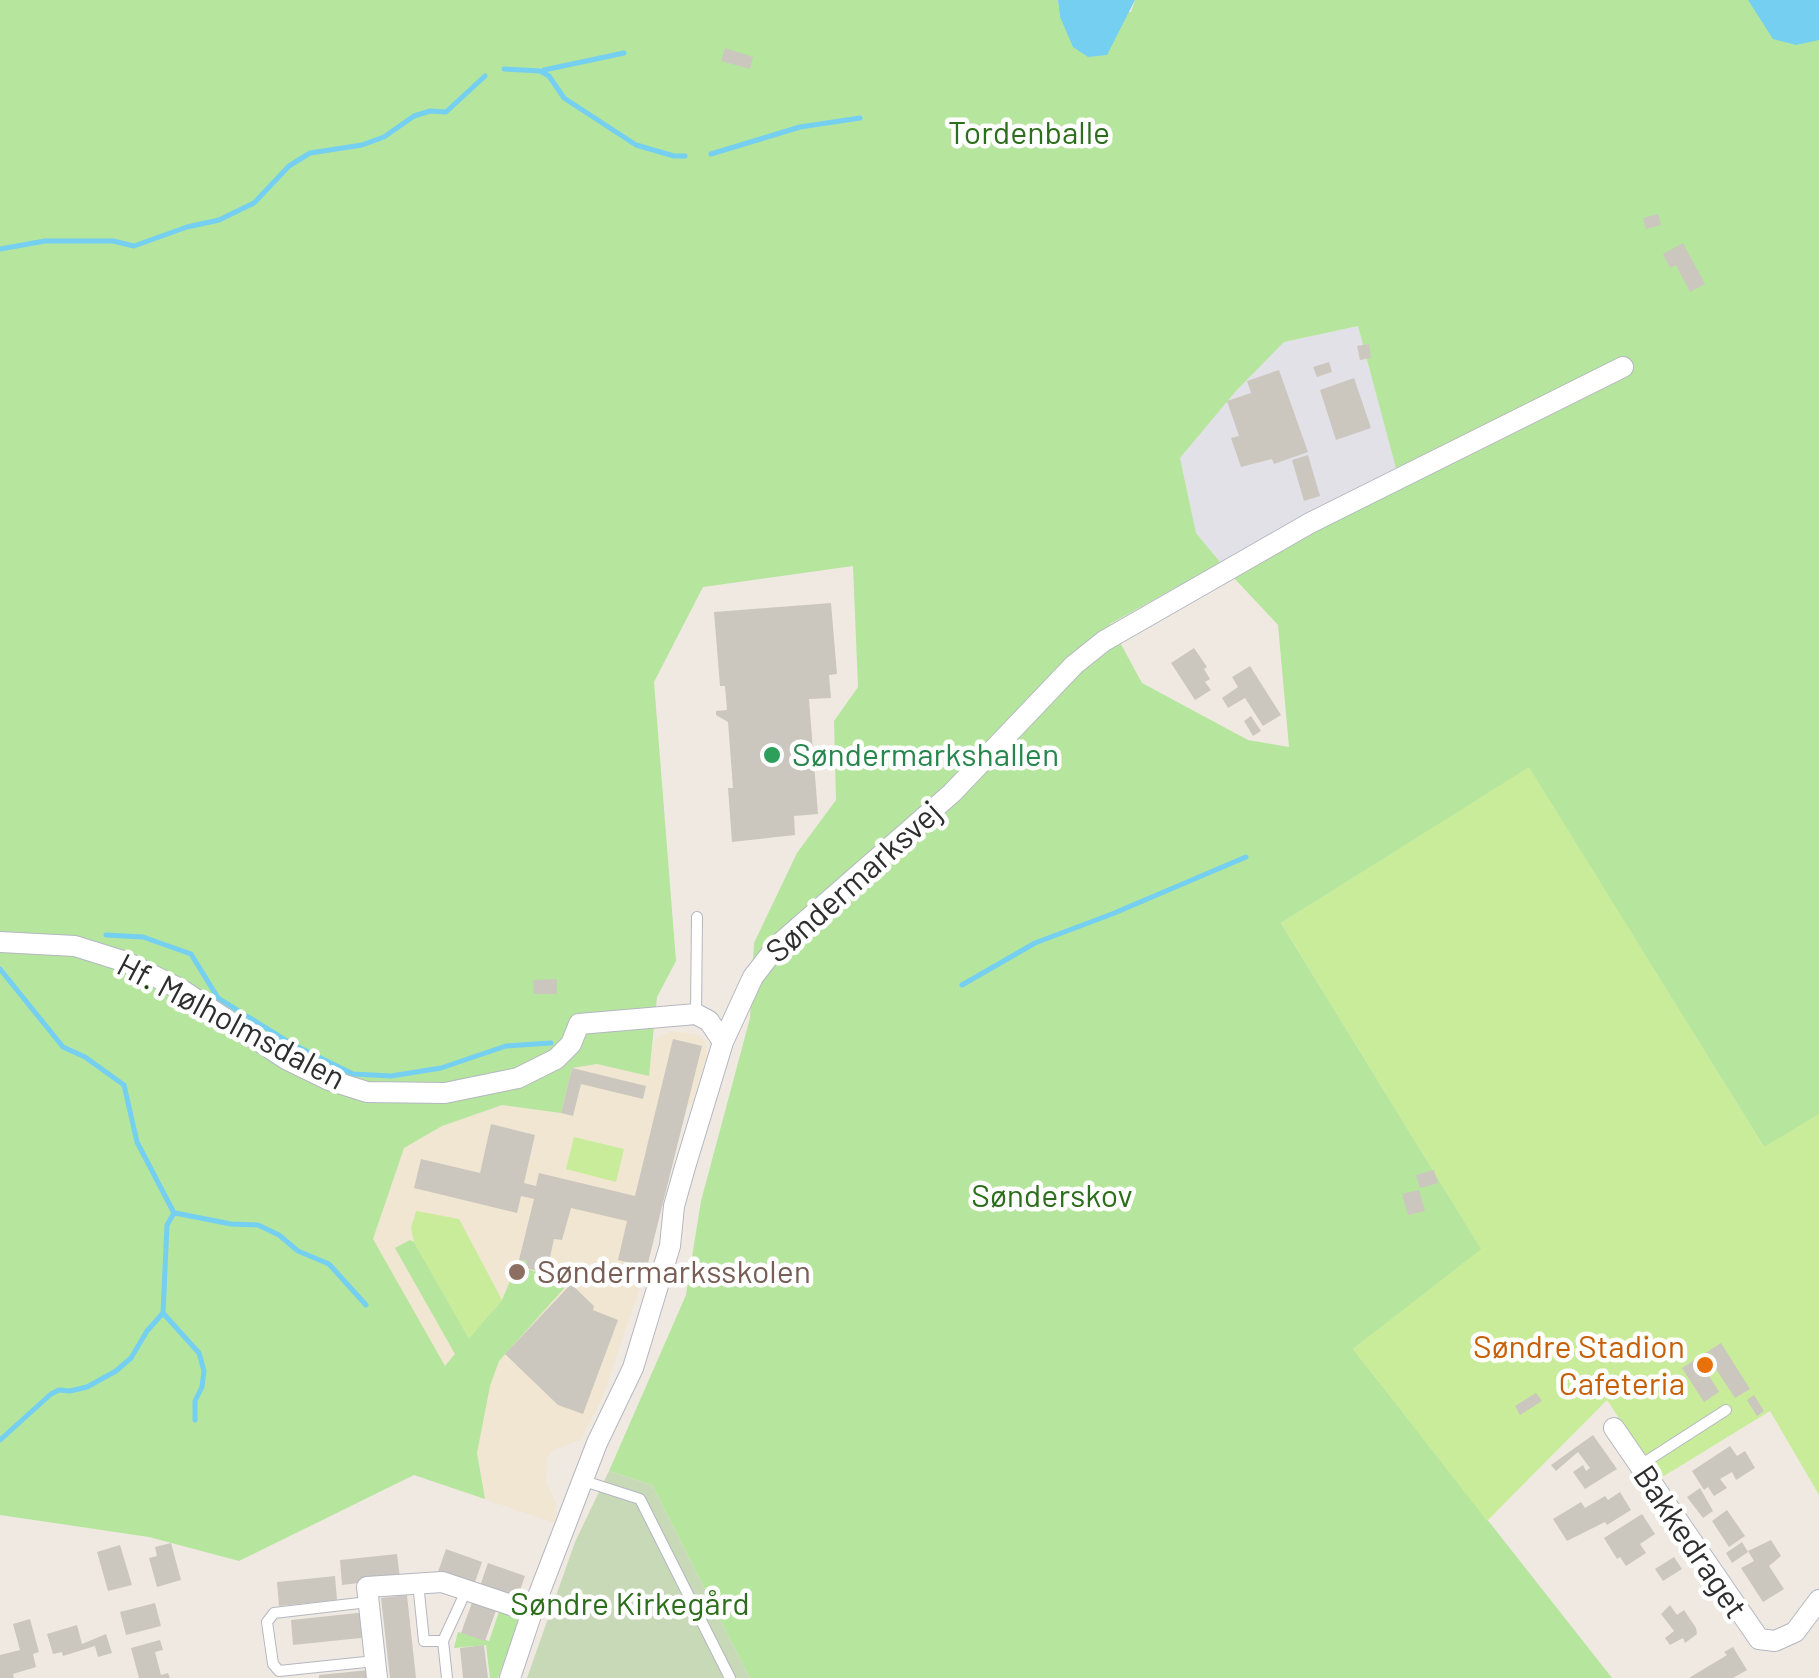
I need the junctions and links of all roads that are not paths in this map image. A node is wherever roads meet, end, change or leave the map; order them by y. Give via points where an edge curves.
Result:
1 (1623, 367) dead end
2 (697, 917) dead end
3 (0, 942) edge
4 (696, 1014) junction
5 (723, 1042) junction
6 (1726, 1410) dead end
7 (1614, 1428) dead end
8 (1638, 1466) junction
9 (584, 1482) junction
10 (418, 1582) junction
11 (467, 1589) junction
12 (1819, 1600) edge
13 (369, 1602) junction
14 (532, 1612) junction
15 (443, 1641) junction
16 (376, 1670) edge
17 (447, 1678) edge
18 (510, 1678) edge
19 (730, 1678) edge

1 - 5 street, Søndermarksvej via 1310,523 1104,642 952,792 776,946 753,977
2 - 4 lane
3 - 4 street, Hf. Mølholmsdalen via 75,946 126,962 286,1058 367,1092 477,1088 556,1059 578,1024
4 - 5 street via 709,1020
5 - 9 street, Søndermarksvej via 633,1368
6 - 8 lane
7 - 8 street, Bakkedraget
8 - 12 street, Bakkedraget via 1759,1639 1775,1641 1795,1632
9 - 14 street, Søndermarksvej
9 - 19 lane via 640,1498
10 - 11 street
10 - 13 street via 367,1588
10 - 15 lane via 424,1641
11 - 14 street
11 - 15 lane
13 - 16 street
13 - 16 lane via 274,1612 267,1622 279,1671
14 - 18 street, Søndermarksvej
15 - 17 lane

